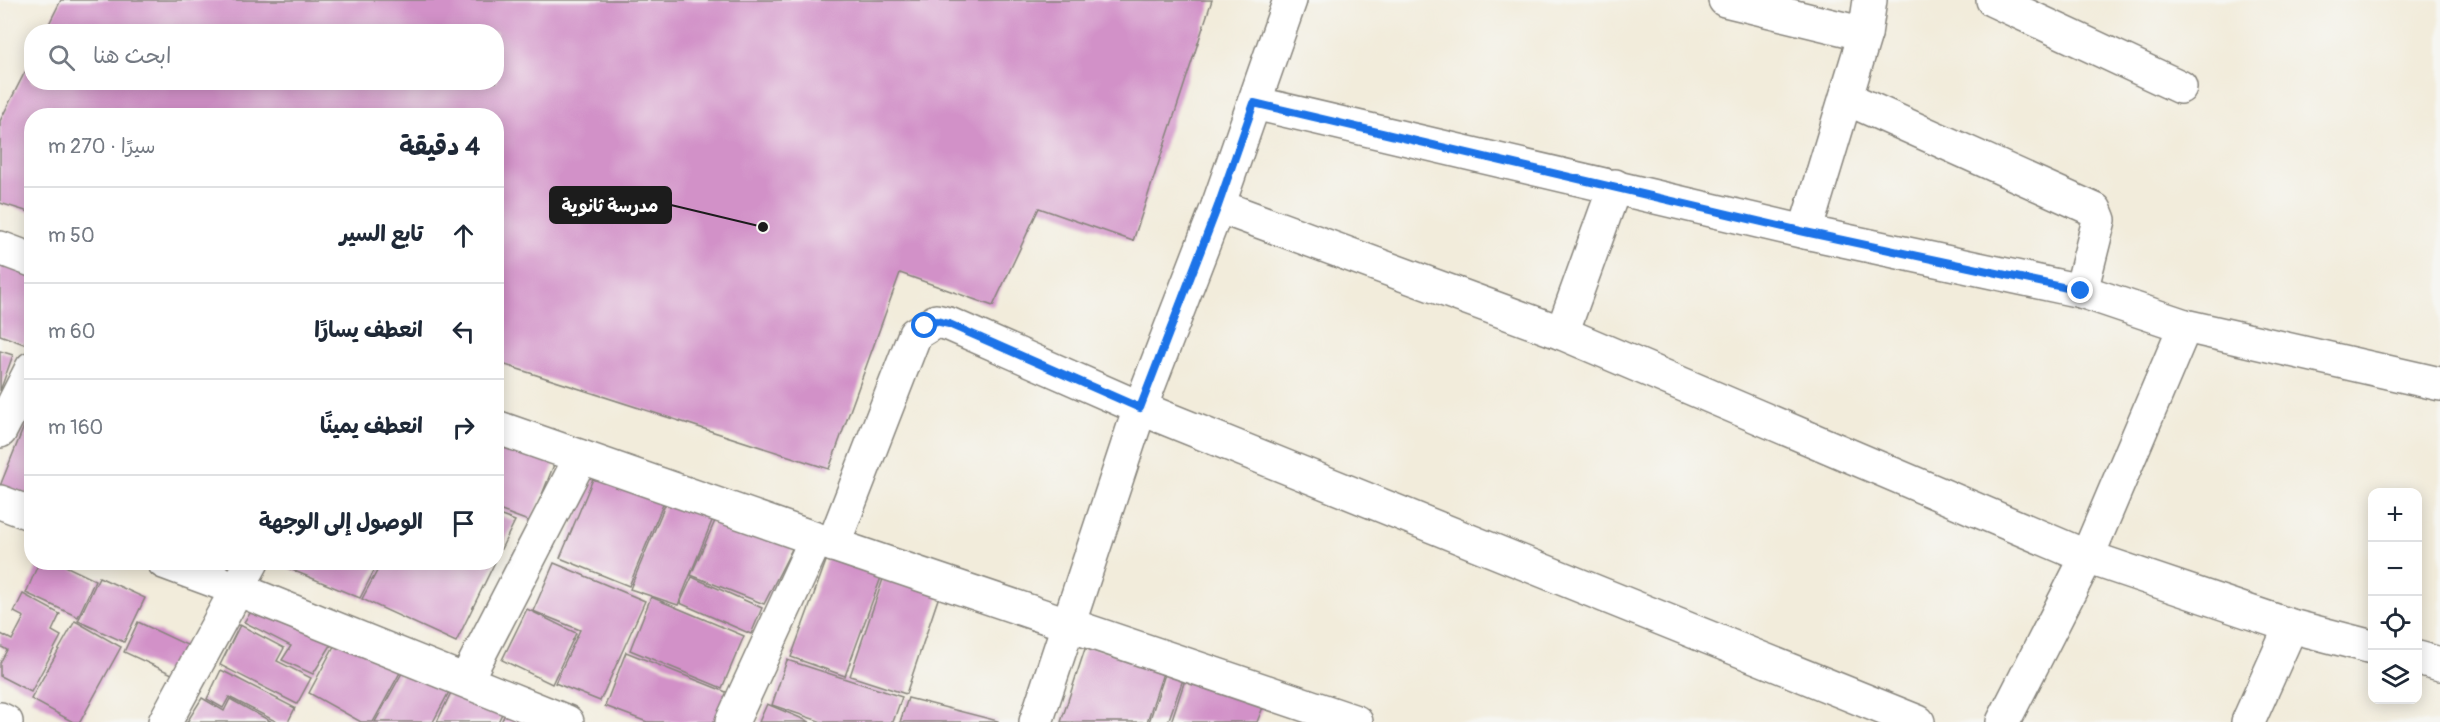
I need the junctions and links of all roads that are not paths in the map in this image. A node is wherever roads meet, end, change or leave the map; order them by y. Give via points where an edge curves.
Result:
1 (1290, 0) edge
2 (1725, 0) edge
3 (1870, 0) edge
4 (1993, 0) edge
5 (1865, 34) junction
6 (2180, 87) dead end
7 (1846, 98) junction
8 (1254, 103) junction
9 (1615, 186) junction
10 (1218, 206) junction
11 (1805, 232) junction
12 (0, 248) edge
13 (24, 257) edge
14 (2081, 291) junction
15 (2185, 326) junction
16 (1562, 333) junction
17 (24, 384) edge
18 (2440, 384) edge
19 (1140, 408) junction
20 (504, 430) edge
21 (0, 431) edge
22 (581, 457) junction
23 (0, 502) edge
24 (24, 511) edge
25 (824, 542) junction
26 (2087, 557) junction
27 (210, 570) edge
28 (244, 576) edge
29 (1068, 625) junction
30 (2291, 626) junction
31 (2368, 646) edge
32 (2422, 659) edge
33 (2440, 664) edge
34 (466, 680) junction
35 (0, 719) edge
36 (6, 722) edge
37 (165, 722) edge
38 (567, 722) edge
39 (732, 722) edge
40 (1036, 722) edge
41 (1356, 722) edge
42 (1918, 722) edge
43 (2003, 722) edge
44 (2248, 722) edge

1 - 8 street
2 - 5 street
3 - 5 street
4 - 6 street
5 - 7 street
7 - 11 street
7 - 14 street via 2094,210 2099,220
8 - 9 street
8 - 10 street
9 - 11 street
9 - 16 street
10 - 16 street
10 - 19 street
11 - 14 street
12 - 13 street
14 - 15 street
15 - 18 street
15 - 26 street
16 - 26 street
17 - 21 street
19 - 25 street via 936,321 915,334
19 - 29 street
19 - 42 street
20 - 22 street
22 - 25 street
22 - 34 street
23 - 24 street
25 - 29 street
25 - 39 street
26 - 30 street
26 - 43 street
27 - 28 street
28 - 34 street
28 - 37 street
29 - 40 street
29 - 41 street
30 - 31 street
30 - 44 street
32 - 33 street
34 - 38 street
35 - 36 street

